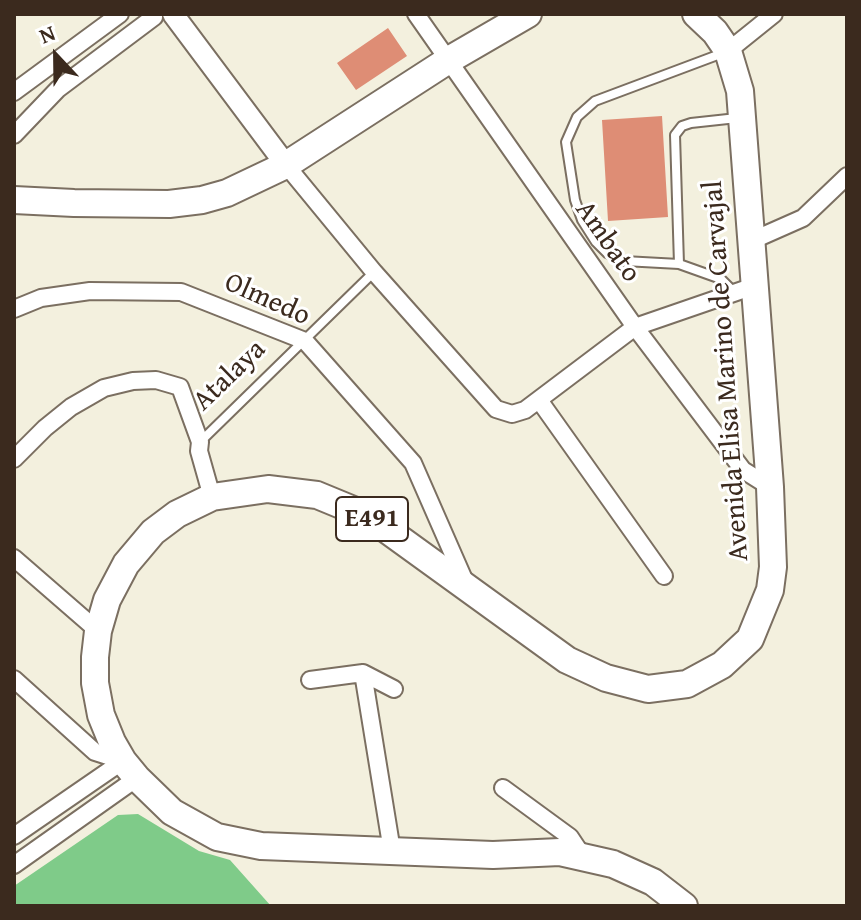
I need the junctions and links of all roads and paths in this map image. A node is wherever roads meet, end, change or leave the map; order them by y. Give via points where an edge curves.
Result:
1 (120, 14) edge
2 (154, 14) edge
3 (173, 14) edge
4 (416, 14) edge
5 (528, 14) edge
6 (696, 14) edge
7 (774, 14) edge
8 (728, 51) junction
9 (447, 61) junction
10 (14, 92) edge
11 (742, 118) junction
12 (14, 135) edge
13 (286, 165) junction
14 (847, 176) edge
15 (14, 200) edge
16 (751, 241) junction
17 (679, 264) junction
18 (374, 272) junction
19 (744, 289) junction
20 (14, 309) edge
21 (635, 327) junction
22 (305, 341) junction
23 (539, 400) junction
24 (200, 442) junction
25 (14, 459) edge
26 (770, 487) junction
27 (212, 497) junction
28 (14, 558) edge
29 (664, 576) dead end
30 (467, 585) junction
31 (98, 631) junction
32 (363, 673) junction
33 (14, 679) edge
34 (310, 680) dead end
35 (394, 689) dead end
36 (130, 770) junction
37 (503, 788) dead end
38 (14, 836) edge
39 (392, 851) junction
40 (582, 855) junction
41 (14, 865) edge
42 (684, 906) edge

1 - 10 street
2 - 12 street via 58,89
3 - 13 street
4 - 9 street, Ambato
5 - 9 highway
6 - 8 highway, Avenida Elisa Marino de Carvajal / E491
7 - 8 street
8 - 11 highway, Avenida Elisa Marino de Carvajal / E491
8 - 17 lane via 595,101 577,117 566,142 575,200 596,242 624,261
9 - 13 highway
9 - 21 street, Ambato
11 - 16 highway, Avenida Elisa Marino de Carvajal / E491
11 - 17 lane via 691,123 675,135
13 - 15 highway via 202,200
13 - 18 street
14 - 16 street via 803,218
16 - 19 highway, Avenida Elisa Marino de Carvajal / E491
17 - 19 lane
18 - 22 lane, Atalaya
18 - 23 street via 496,409 512,414
19 - 21 street
19 - 26 highway, Avenida Elisa Marino de Carvajal / E491
20 - 22 street, Olmedo via 41,298 90,291 181,292
21 - 23 street
21 - 26 street, Ambato via 743,470
22 - 24 lane, Atalaya
22 - 30 street, Olmedo via 413,463
23 - 29 street
24 - 25 street, Atalaya via 180,387 133,381 104,388 71,407
24 - 27 street
26 - 30 highway, Avenida Elisa Marino de Carvajal / E491 via 770,590 750,639 722,665 687,684 648,689 606,678 567,660
27 - 30 highway, Avenida Elisa Marino de Carvajal / E491 via 268,489 317,495 368,516
27 - 31 highway, Avenida Elisa Marino de Carvajal / E491 via 153,532 126,564
28 - 31 street
31 - 36 highway, Avenida Elisa Marino de Carvajal / E491 via 95,683 101,715
32 - 34 street
32 - 35 street
32 - 39 street
33 - 36 street via 95,752
36 - 38 street
36 - 39 highway, Avenida Elisa Marino de Carvajal / E491 via 172,812 217,837 261,846
36 - 41 street
37 - 40 street via 570,837
39 - 40 highway, Avenida Elisa Marino de Carvajal / E491
40 - 42 highway, Avenida Elisa Marino de Carvajal / E491 via 653,882

